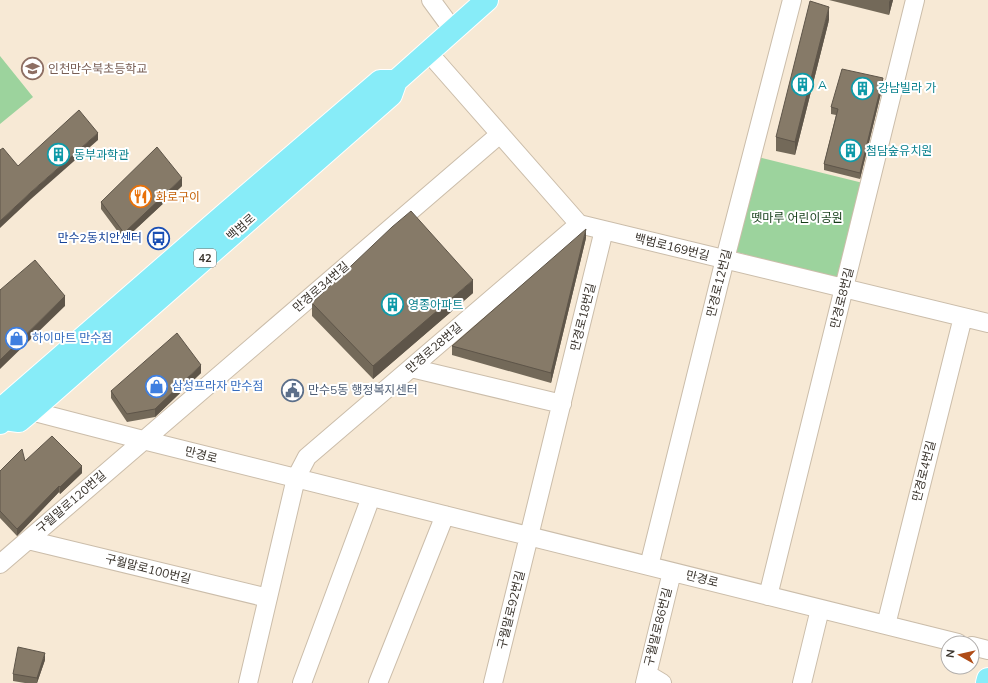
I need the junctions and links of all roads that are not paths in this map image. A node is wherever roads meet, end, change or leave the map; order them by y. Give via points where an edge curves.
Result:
1 (431, 0) edge
2 (487, 0) edge
3 (792, 0) edge
4 (915, 0) edge
5 (453, 30) junction
6 (428, 52) junction
7 (396, 81) junction
8 (500, 134) junction
9 (579, 224) junction
10 (604, 230) junction
11 (724, 259) junction
12 (844, 288) junction
13 (963, 317) junction
14 (988, 323) edge
15 (411, 368) junction
16 (562, 404) junction
17 (31, 411) junction
18 (2, 421) edge
19 (143, 440) junction
20 (296, 478) junction
21 (371, 497) junction
22 (445, 515) junction
23 (529, 536) junction
24 (28, 540) junction
25 (0, 564) edge
26 (648, 566) junction
27 (672, 572) junction
28 (768, 596) junction
29 (268, 598) junction
30 (820, 609) junction
31 (886, 625) junction
32 (940, 638) edge
33 (988, 679) edge
34 (651, 680) edge
35 (248, 683) edge
36 (302, 683) edge
37 (378, 683) edge
38 (493, 683) edge
39 (802, 683) edge
40 (987, 683) edge

1 - 5 street
2 - 5 main road, 백범로 / 42
3 - 11 street, 만경로12번길
4 - 12 street, 만경로8번길
5 - 6 main road, 백범로 / 42
6 - 7 main road, 백범로 / 42
6 - 8 street
7 - 17 main road, 백범로 / 42 via 391,95
7 - 18 main road, 백범로 / 42 via 380,81 230,210 8,403
8 - 9 street
8 - 19 street, 만경로34번길
9 - 10 street, 백범로169번길
9 - 15 street, 만경로28번길
10 - 11 street, 백범로169번길
10 - 16 street, 만경로18번길
11 - 12 street, 백범로169번길
11 - 26 street, 만경로12번길
12 - 13 street, 백범로169번길
12 - 28 street, 만경로8번길
13 - 14 street, 백범로169번길
13 - 31 street, 만경로4번길
15 - 16 street
15 - 20 street, 만경로28번길 via 307,457
16 - 23 street, 만경로18번길
17 - 18 main road, 백범로 / 42 via 19,421
17 - 19 street, 만경로
19 - 20 street, 만경로
19 - 24 street, 구월말로120번길
20 - 21 street, 만경로
20 - 29 street
21 - 22 street, 만경로
21 - 36 street
22 - 23 street, 만경로
22 - 37 street
23 - 26 street, 만경로
23 - 38 street, 구월말로92번길
24 - 25 street, 구월말로120번길
24 - 29 street, 구월말로100번길
26 - 27 street, 만경로
27 - 28 street, 만경로
27 - 34 street, 구월말로86번길
28 - 30 street, 만경로
29 - 35 street
30 - 31 street, 만경로
30 - 39 street
31 - 32 street, 만경로
33 - 40 main road

